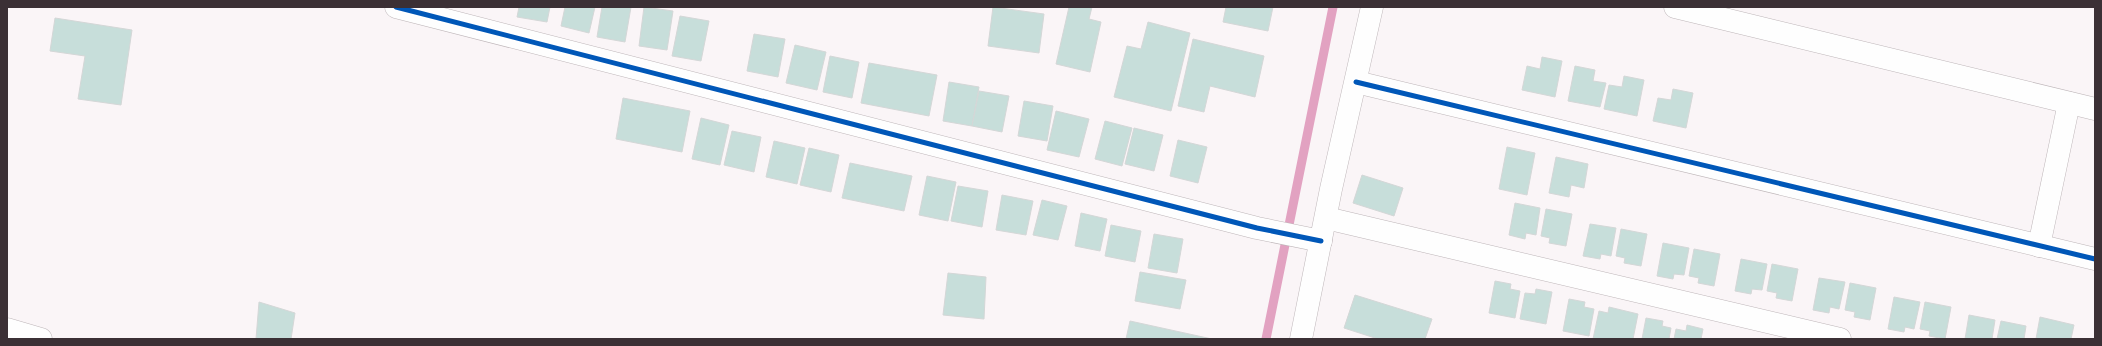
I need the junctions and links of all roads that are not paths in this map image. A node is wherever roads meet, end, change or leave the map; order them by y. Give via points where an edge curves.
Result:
1 (396, 7) edge
2 (1372, 7) edge
3 (1675, 7) edge
4 (1356, 82) junction
5 (2069, 102) junction
6 (2095, 109) edge
7 (1326, 218) junction
8 (1313, 238) junction
9 (2040, 246) junction
10 (2095, 259) edge
11 (7, 329) edge
12 (41, 339) edge
13 (1301, 339) edge
14 (1840, 339) edge

1 - 8 street via 1257,228
2 - 4 street
3 - 5 street
4 - 7 street
4 - 9 street
5 - 6 street
5 - 9 street
7 - 8 street
7 - 14 street
8 - 13 street
9 - 10 street
11 - 12 street

